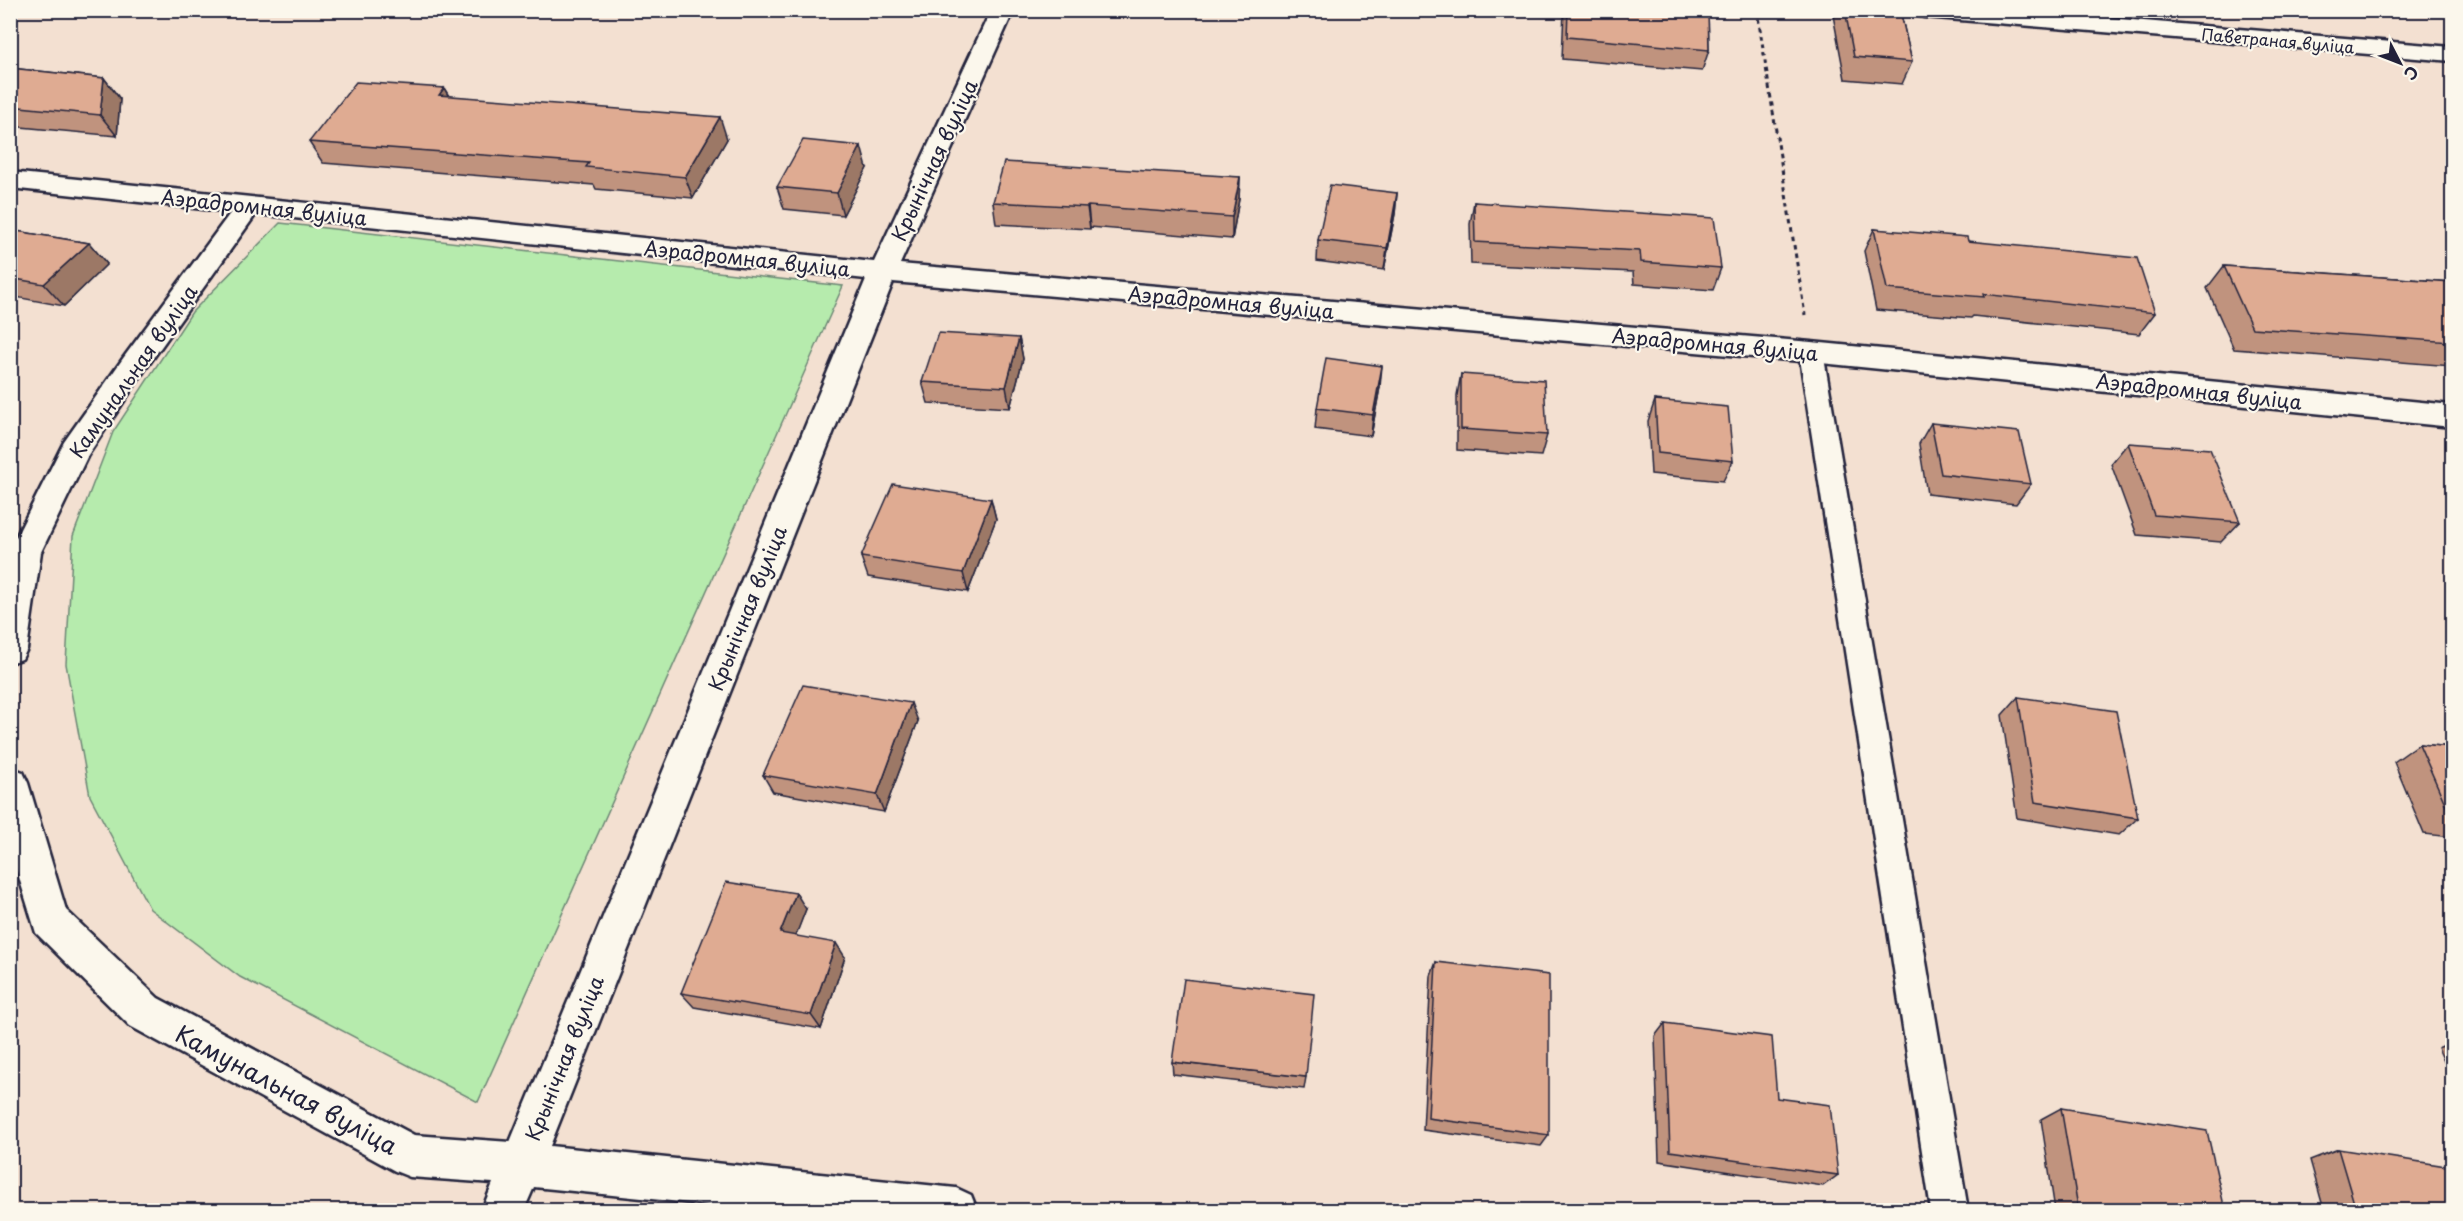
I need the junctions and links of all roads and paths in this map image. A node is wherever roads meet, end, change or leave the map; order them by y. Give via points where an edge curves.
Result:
1 (1003, 10) edge
2 (1757, 10) edge
3 (1924, 10) edge
4 (2452, 54) edge
5 (10, 180) edge
6 (249, 206) junction
7 (883, 272) junction
8 (1811, 352) junction
9 (2452, 416) edge
10 (10, 649) edge
11 (10, 783) edge
12 (521, 1164) junction
13 (503, 1210) edge
14 (956, 1210) edge
15 (1950, 1210) edge

1 - 7 street, Крынічная вуліца
2 - 8 path
3 - 4 street, Паветраная вуліца
5 - 6 street, Аэрадромная вуліца
6 - 7 street, Аэрадромная вуліца
6 - 10 street, Камунальная вуліца via 75,450 26,552
7 - 8 street, Аэрадромная вуліца
7 - 12 street, Крынічная вуліца
8 - 9 street, Аэрадромная вуліца
8 - 15 lane
11 - 12 street, Камунальная вуліца via 50,920 144,1012 410,1156
12 - 13 street, Крынічная вуліца
12 - 14 street, Камунальная вуліца

